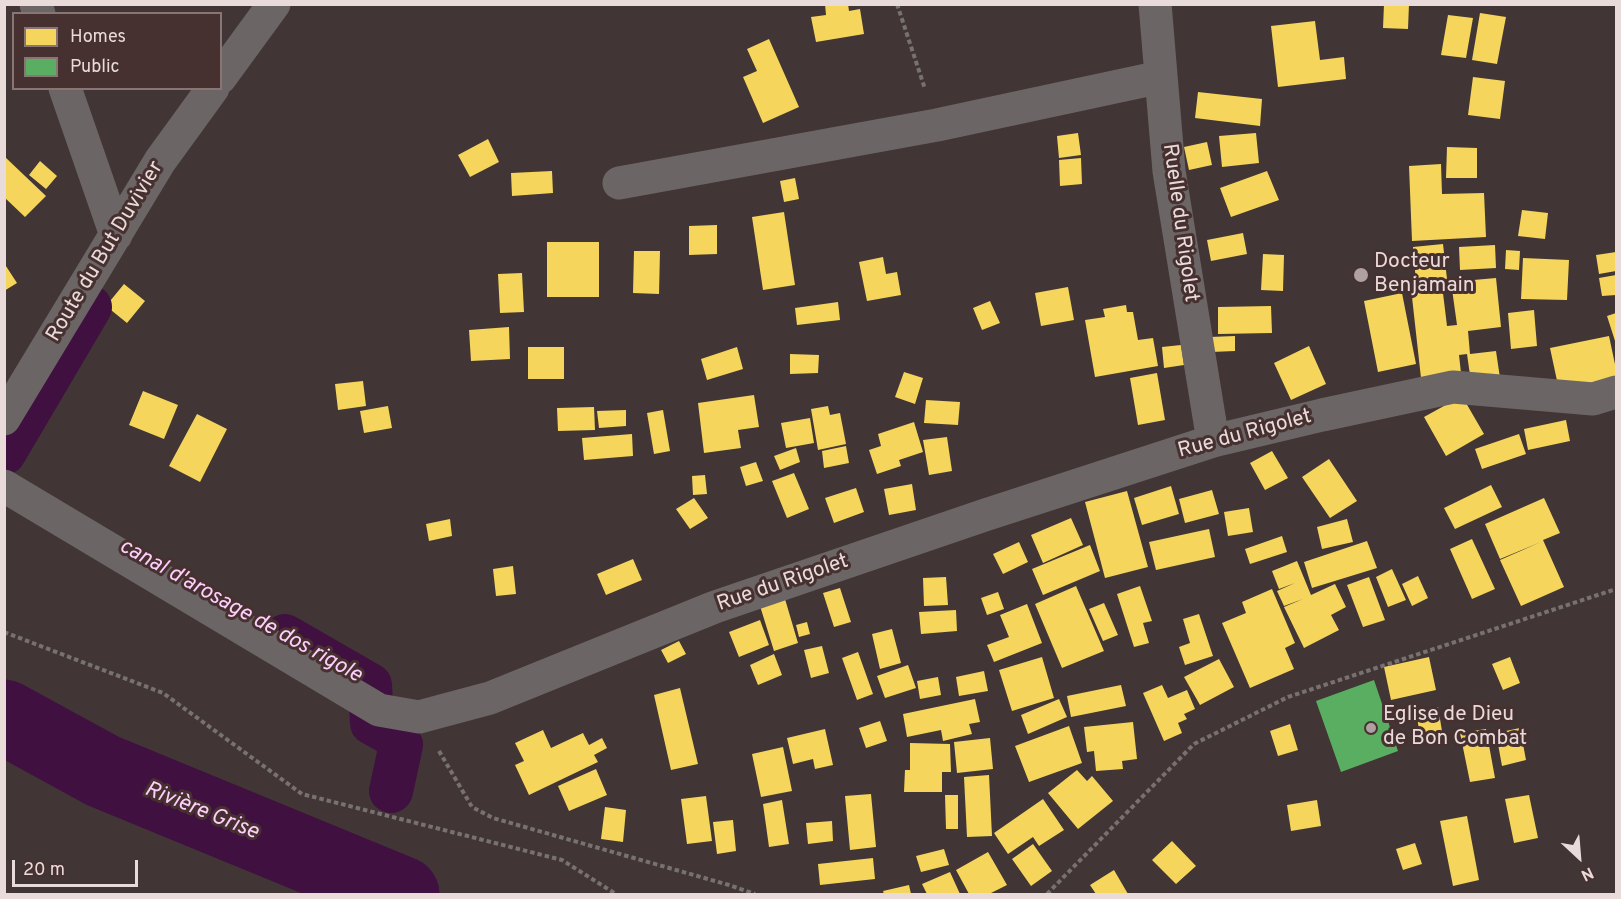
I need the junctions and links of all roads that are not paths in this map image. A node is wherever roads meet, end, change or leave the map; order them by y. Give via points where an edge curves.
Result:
1 (274, 4) edge
2 (1155, 4) edge
3 (222, 75) edge
4 (1161, 77) junction
5 (66, 90) edge
6 (212, 90) edge
7 (619, 183) dead end
8 (116, 235) junction
9 (1617, 393) edge
10 (4, 418) edge
11 (1213, 441) junction
12 (4, 486) edge

1 - 3 street
2 - 4 street, Ruelle du Rigolet
4 - 7 street via 937,125
4 - 11 street, Ruelle du Rigolet via 1169,171
5 - 8 street
6 - 8 street, Route du But Duvivier via 160,161
8 - 10 street, Route du But Duvivier
9 - 11 street, Rue du Rigolet via 1593,399 1453,387
11 - 12 street, Rue du Rigolet via 714,607 490,698 419,717 379,710

